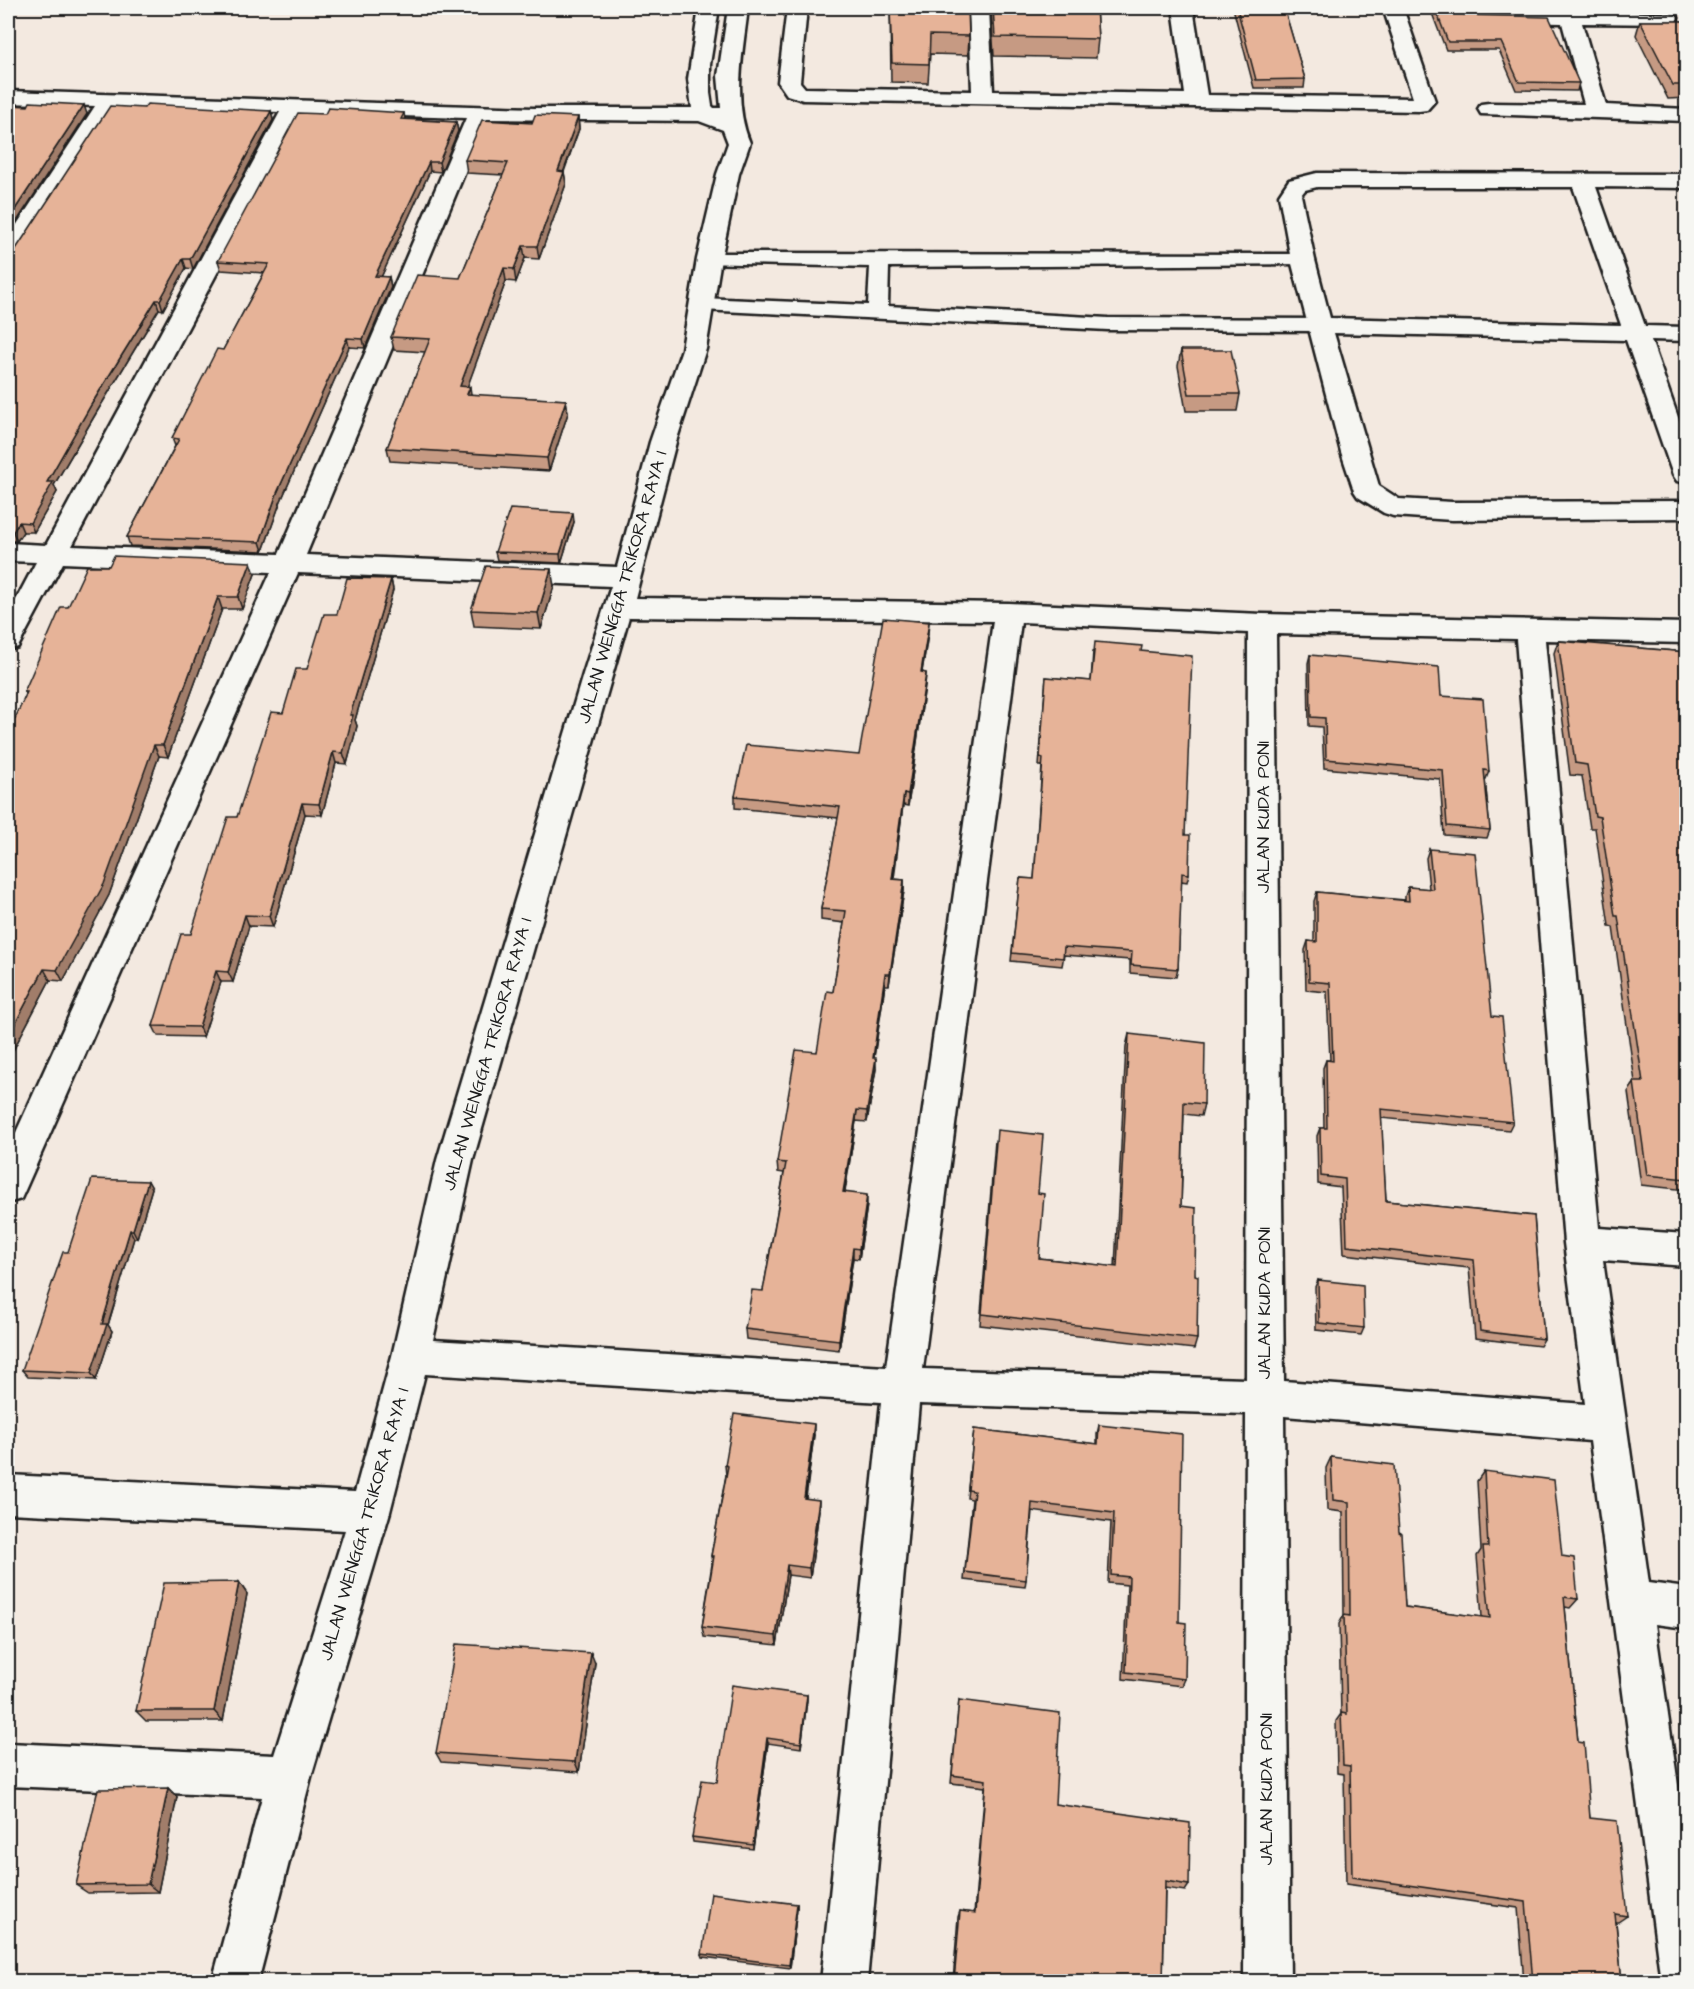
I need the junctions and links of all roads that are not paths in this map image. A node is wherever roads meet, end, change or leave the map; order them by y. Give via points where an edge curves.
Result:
1 (710, 8) edge
2 (738, 8) edge
3 (797, 8) edge
4 (979, 8) edge
5 (1183, 8) edge
6 (1393, 8) edge
7 (1571, 13) edge
8 (1485, 16) edge
9 (1668, 18) edge
10 (8, 97) edge
11 (983, 98) junction
12 (110, 100) junction
13 (1197, 102) junction
14 (294, 107) junction
15 (1489, 109) dead end
16 (480, 111) junction
17 (1597, 111) junction
18 (1686, 115) edge
19 (724, 120) junction
20 (1582, 181) junction
21 (1686, 181) edge
22 (8, 255) edge
23 (709, 259) junction
24 (1303, 260) junction
25 (880, 261) junction
26 (702, 304) junction
27 (878, 311) junction
28 (1322, 325) junction
29 (1637, 332) junction
30 (1686, 334) edge
31 (1686, 476) edge
32 (1686, 510) edge
33 (8, 552) edge
34 (55, 554) junction
35 (288, 562) junction
36 (623, 592) junction
37 (1008, 612) junction
38 (1262, 624) junction
39 (1530, 632) junction
40 (1686, 633) edge
41 (8, 640) edge
42 (8, 1188) edge
43 (1582, 1243) junction
44 (1686, 1250) edge
45 (411, 1356) junction
46 (902, 1386) junction
47 (1264, 1397) junction
48 (1605, 1424) junction
49 (8, 1494) edge
50 (370, 1512) junction
51 (1633, 1601) junction
52 (1686, 1608) edge
53 (8, 1765) edge
54 (289, 1777) junction
55 (235, 1982) edge
56 (844, 1982) edge
57 (1267, 1982) edge
58 (1684, 1982) edge

1 - 19 street, JALAN WENGGA TRIKORA RAYA I via 701,48 699,99
2 - 19 street, JALAN WENGGA TRIKORA RAYA I
3 - 11 street via 789,82 794,91
4 - 11 street
5 - 13 street
6 - 13 street via 1422,104
7 - 8 street
7 - 9 street
7 - 17 street
10 - 12 street
11 - 13 street
12 - 14 street
12 - 22 street
14 - 16 street
14 - 34 street
15 - 17 street
16 - 19 street
16 - 35 street
17 - 18 street
19 - 23 street, JALAN WENGGA TRIKORA RAYA I via 739,143
20 - 21 street
20 - 24 street via 1317,180 1297,185 1290,195
20 - 29 street
23 - 25 lane
23 - 26 street, JALAN WENGGA TRIKORA RAYA I
24 - 25 lane
24 - 28 street
25 - 27 lane
26 - 27 lane
26 - 36 street, JALAN WENGGA TRIKORA RAYA I via 694,349 663,442
27 - 28 lane via 1108,324
28 - 29 street
28 - 32 street via 1367,491 1393,507 1452,511
29 - 30 street
29 - 31 street
33 - 34 street
34 - 35 street
34 - 41 street
35 - 36 street
35 - 42 street
36 - 37 street
36 - 45 street, JALAN WENGGA TRIKORA RAYA I via 455,1160
37 - 38 street
37 - 46 street
38 - 39 street
38 - 47 street, JALAN KUDA PONI
39 - 40 street
39 - 43 street
43 - 44 street
43 - 48 street
45 - 46 street
45 - 50 street, JALAN WENGGA TRIKORA RAYA I
46 - 47 street
46 - 56 street
47 - 48 street
47 - 57 street, JALAN KUDA PONI
48 - 51 street
49 - 50 street
50 - 54 street, JALAN WENGGA TRIKORA RAYA I
51 - 52 street
51 - 58 street
53 - 54 street
54 - 55 street, JALAN WENGGA TRIKORA RAYA I

